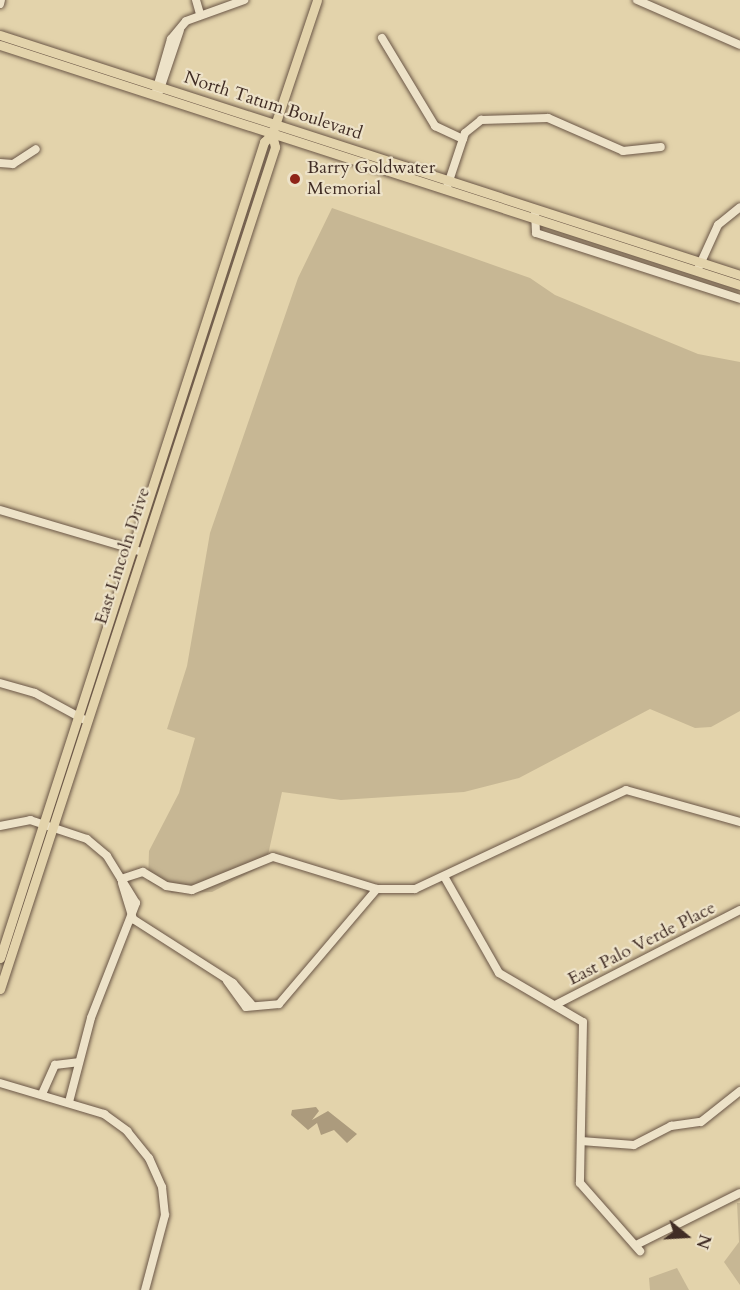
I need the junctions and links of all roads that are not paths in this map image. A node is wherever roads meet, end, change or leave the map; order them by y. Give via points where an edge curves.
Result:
1 (196, 0) edge
2 (244, 0) edge
3 (317, 0) edge
4 (637, 0) edge
5 (200, 14) junction
6 (0, 35) edge
7 (382, 38) dead end
8 (0, 45) edge
9 (740, 45) edge
10 (158, 90) junction
11 (274, 129) junction
12 (463, 139) junction
13 (661, 147) dead end
14 (36, 149) dead end
15 (0, 163) edge
16 (447, 185) junction
17 (740, 207) edge
18 (535, 214) junction
19 (698, 266) junction
20 (740, 275) edge
21 (740, 285) edge
22 (740, 299) edge
23 (0, 510) edge
24 (137, 551) junction
25 (0, 682) edge
26 (83, 719) junction
27 (740, 822) edge
28 (48, 825) junction
29 (0, 826) edge
30 (444, 878) junction
31 (122, 879) junction
32 (377, 890) junction
33 (740, 909) edge
34 (134, 919) junction
35 (13, 936) junction
36 (0, 958) edge
37 (0, 989) edge
38 (557, 1004) junction
39 (77, 1064) junction
40 (48, 1075) junction
41 (0, 1083) edge
42 (740, 1091) edge
43 (42, 1094) junction
44 (69, 1102) junction
45 (581, 1141) junction
46 (740, 1192) edge
47 (145, 1290) edge

1 - 5 street
2 - 5 street
3 - 11 main road, East Lincoln Drive
4 - 9 street
5 - 10 street via 180,27
6 - 10 main road, North Tatum Boulevard
7 - 12 street via 435,126
8 - 10 main road, North Tatum Boulevard
10 - 11 main road, North Tatum Boulevard
11 - 16 main road, North Tatum Boulevard
11 - 24 main road, East Lincoln Drive via 275,147
12 - 13 street via 481,120 536,117 623,151
12 - 16 street
14 - 15 street via 13,164
16 - 18 main road, North Tatum Boulevard
17 - 19 street via 718,225
18 - 19 main road, North Tatum Boulevard
18 - 22 street via 536,233
19 - 20 main road, North Tatum Boulevard
19 - 21 main road, North Tatum Boulevard
23 - 24 street
24 - 26 main road, East Lincoln Drive
25 - 26 street via 35,693
26 - 28 main road, East Lincoln Drive
27 - 30 street via 643,791 618,791
28 - 29 street
28 - 31 street via 100,848
28 - 35 main road, East Lincoln Drive
30 - 32 street via 415,889
30 - 38 street via 499,973
31 - 32 street via 143,872 166,886 192,890 273,857
31 - 34 street
32 - 34 street via 279,1004 249,1006 251,998
33 - 38 street, East Palo Verde Place
34 - 39 street via 100,992
35 - 36 main road, East Lincoln Drive
35 - 37 main road, East Lincoln Drive
38 - 45 street via 579,1017 587,1030
39 - 40 street
39 - 40 street via 55,1065
39 - 44 street
40 - 43 street
41 - 43 street
42 - 45 street via 701,1122 671,1126 634,1145
43 - 44 street
44 - 47 street via 104,1114 128,1131 156,1170 164,1229
45 - 46 street via 580,1183 638,1248

